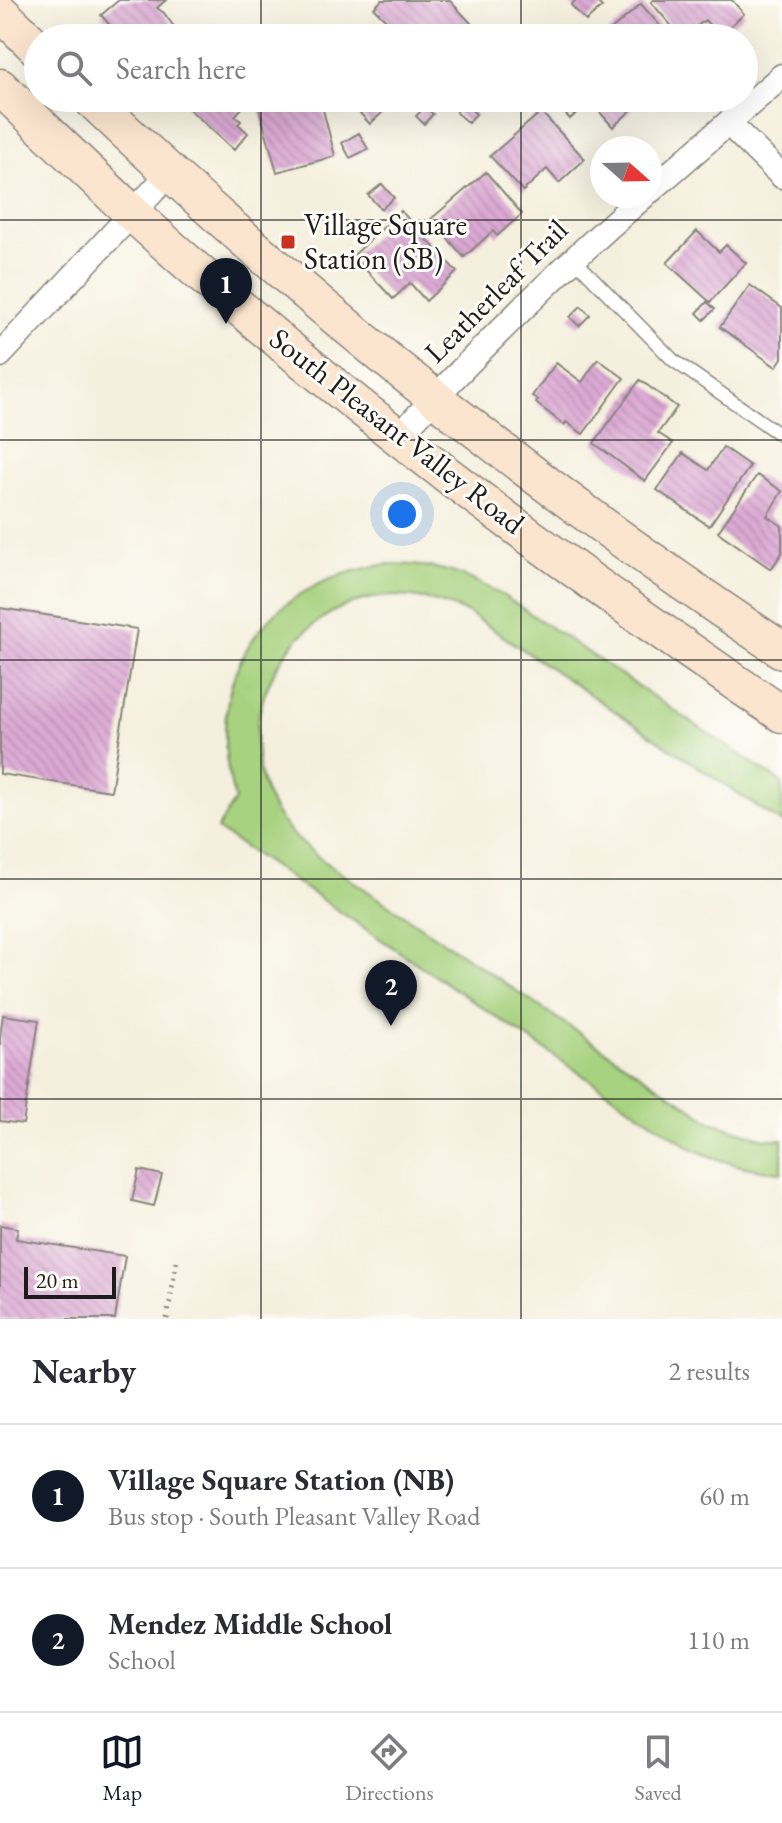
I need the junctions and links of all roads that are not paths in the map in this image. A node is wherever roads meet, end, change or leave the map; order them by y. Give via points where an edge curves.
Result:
1 (0, 12) edge
2 (24, 35) edge
3 (782, 76) edge
4 (0, 87) edge
5 (758, 97) edge
6 (24, 110) edge
7 (26, 112) edge
8 (105, 112) edge
9 (741, 112) edge
10 (728, 123) junction
11 (169, 174) junction
12 (782, 176) edge
13 (662, 181) edge
14 (630, 208) edge
15 (133, 213) junction
16 (573, 258) junction
17 (0, 355) edge
18 (435, 397) junction
19 (782, 436) edge
20 (398, 437) junction
21 (782, 650) edge
22 (782, 714) edge

1 - 2 main road
3 - 5 street
4 - 6 main road, South Pleasant Valley Road
7 - 15 main road, South Pleasant Valley Road
8 - 11 main road, South Pleasant Valley Road
9 - 10 street
10 - 12 street
10 - 13 street
11 - 15 street
11 - 18 main road, South Pleasant Valley Road
14 - 16 street, Leatherleaf Trail
15 - 17 street
15 - 20 main road, South Pleasant Valley Road
16 - 18 street, Leatherleaf Trail
16 - 19 lane via 673,360
18 - 20 street, Leatherleaf Trail
18 - 21 main road, South Pleasant Valley Road via 598,522
20 - 22 main road, South Pleasant Valley Road via 640,617

